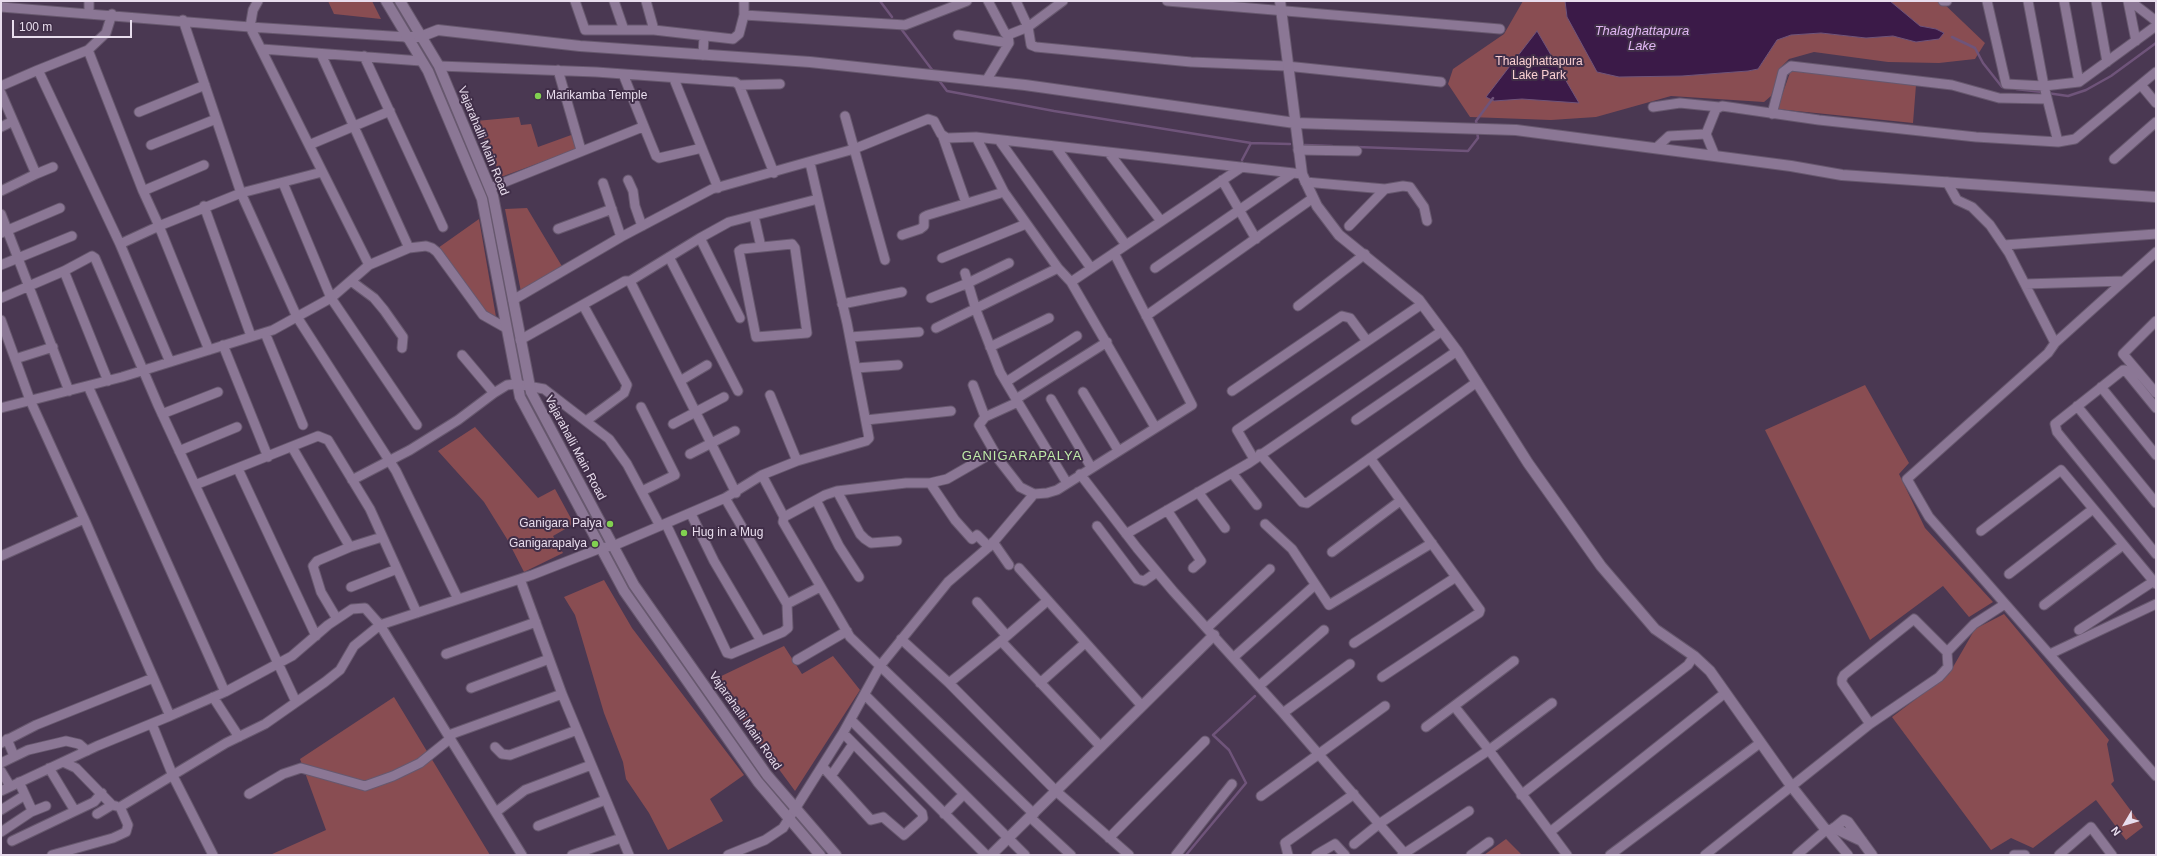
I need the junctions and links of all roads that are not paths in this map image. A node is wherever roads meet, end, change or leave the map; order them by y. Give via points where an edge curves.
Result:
1 (89, 1) edge
2 (251, 1) edge
3 (257, 1) edge
4 (386, 1) edge
5 (400, 1) edge
6 (575, 1) edge
7 (614, 1) edge
8 (646, 1) edge
9 (744, 1) edge
10 (967, 1) edge
11 (988, 1) edge
12 (1016, 1) edge
13 (1063, 1) edge
14 (1167, 1) edge
15 (1943, 1) edge
16 (1947, 1) edge
17 (1987, 1) edge
18 (2028, 1) edge
19 (2064, 1) edge
20 (2096, 1) edge
21 (2129, 1) edge
22 (1050, 5) edge
23 (1280, 6) edge
24 (1, 7) edge
25 (89, 12) junction
26 (112, 14) junction
27 (744, 15) junction
28 (183, 20) junction
29 (2156, 21) edge
30 (2156, 26) edge
31 (250, 27) junction
32 (1028, 27) junction
33 (1500, 28) dead end
34 (624, 30) junction
35 (654, 30) junction
36 (958, 35) dead end
37 (704, 36) junction
38 (406, 37) junction
39 (420, 37) junction
40 (1009, 39) junction
41 (2136, 41) junction
42 (262, 49) junction
43 (88, 50) junction
44 (321, 54) junction
45 (703, 55) junction
46 (364, 56) junction
47 (421, 61) junction
48 (2107, 62) junction
49 (439, 66) junction
50 (1286, 66) junction
51 (38, 70) junction
52 (558, 70) junction
53 (2156, 72) edge
54 (623, 74) junction
55 (674, 79) junction
56 (986, 81) junction
57 (1441, 82) dead end
58 (2079, 82) junction
59 (780, 84) dead end
60 (205, 85) junction
61 (739, 85) junction
62 (2141, 85) junction
63 (1, 86) edge
64 (2044, 86) junction
65 (1, 93) edge
66 (2047, 99) junction
67 (2156, 103) edge
68 (1653, 107) dead end
69 (1719, 107) junction
70 (390, 110) junction
71 (140, 112) dead end
72 (1772, 114) junction
73 (846, 116) dead end
74 (216, 119) junction
75 (13, 120) junction
76 (2156, 122) edge
77 (1294, 123) junction
78 (353, 126) junction
79 (1, 127) edge
80 (645, 129) junction
81 (1706, 134) junction
82 (943, 137) junction
83 (976, 137) junction
84 (999, 140) junction
85 (2058, 142) junction
86 (151, 145) dead end
87 (309, 145) junction
88 (1055, 146) junction
89 (702, 148) junction
90 (1656, 148) junction
91 (854, 149) junction
92 (581, 150) junction
93 (1298, 150) junction
94 (1357, 151) dead end
95 (1109, 153) junction
96 (1715, 156) junction
97 (2114, 159) dead end
98 (810, 163) junction
99 (204, 166) dead end
100 (53, 167) dead end
101 (1242, 167) junction
102 (322, 172) junction
103 (774, 173) junction
104 (36, 174) junction
105 (1300, 176) junction
106 (628, 180) dead end
107 (1222, 180) junction
108 (1947, 182) junction
109 (283, 183) junction
110 (603, 183) dead end
111 (490, 188) junction
112 (718, 188) junction
113 (1385, 188) junction
114 (1, 190) edge
115 (143, 191) junction
116 (1004, 192) junction
117 (242, 193) junction
118 (2156, 197) edge
119 (1313, 198) junction
120 (818, 199) junction
121 (966, 203) junction
122 (204, 206) junction
123 (60, 208) dead end
124 (612, 209) junction
125 (1239, 210) junction
126 (1, 214) edge
127 (754, 216) junction
128 (1161, 221) junction
129 (1427, 221) dead end
130 (1026, 224) junction
131 (159, 226) junction
132 (642, 226) junction
133 (1349, 226) dead end
134 (443, 227) dead end
135 (558, 229) dead end
136 (4, 232) edge
137 (2156, 234) edge
138 (72, 236) dead end
139 (902, 236) dead end
140 (621, 237) junction
141 (700, 238) junction
142 (1256, 239) junction
143 (120, 244) junction
144 (1126, 245) junction
145 (2004, 245) junction
146 (761, 247) junction
147 (409, 248) junction
148 (2156, 252) edge
149 (1114, 253) junction
150 (1365, 254) junction
151 (669, 257) junction
152 (18, 258) junction
153 (942, 258) dead end
154 (885, 260) dead end
155 (1009, 263) dead end
156 (1, 265) edge
157 (369, 265) junction
158 (1058, 268) junction
159 (1091, 268) junction
160 (1155, 268) dead end
161 (64, 271) junction
162 (965, 273) dead end
163 (630, 281) junction
164 (2124, 281) junction
165 (351, 282) junction
166 (1071, 282) junction
167 (968, 283) junction
168 (2025, 284) junction
169 (30, 286) junction
170 (902, 292) dead end
171 (1, 298) edge
172 (331, 298) junction
173 (931, 298) dead end
174 (513, 300) junction
175 (842, 304) junction
176 (1422, 304) junction
177 (583, 305) junction
178 (1298, 306) dead end
179 (976, 310) junction
180 (1146, 316) junction
181 (297, 317) junction
182 (740, 318) dead end
183 (1049, 318) dead end
184 (1, 320) edge
185 (2156, 321) edge
186 (506, 328) junction
187 (936, 328) dead end
188 (1442, 331) junction
189 (920, 332) dead end
190 (265, 333) junction
191 (251, 336) junction
192 (1077, 336) dead end
193 (850, 337) junction
194 (520, 340) junction
195 (1367, 341) junction
196 (1107, 342) junction
197 (2055, 343) junction
198 (223, 345) junction
199 (53, 347) junction
200 (990, 347) junction
201 (402, 348) dead end
202 (209, 350) junction
203 (1457, 351) junction
204 (462, 354) dead end
205 (15, 359) junction
206 (170, 362) junction
207 (707, 365) dead end
208 (898, 365) dead end
209 (856, 368) junction
210 (142, 370) junction
211 (680, 380) junction
212 (108, 381) junction
213 (1006, 382) junction
214 (1477, 382) junction
215 (516, 384) junction
216 (973, 384) dead end
217 (88, 386) junction
218 (529, 386) junction
219 (2101, 387) junction
220 (2154, 387) edge
221 (69, 391) junction
222 (738, 391) dead end
223 (1232, 391) dead end
224 (218, 392) dead end
225 (1083, 392) dead end
226 (494, 393) junction
227 (770, 395) dead end
228 (724, 397) dead end
229 (1051, 398) dead end
230 (30, 400) junction
231 (1017, 400) junction
232 (2077, 406) junction
233 (1, 408) edge
234 (641, 408) dead end
235 (2156, 408) edge
236 (951, 411) dead end
237 (695, 413) junction
238 (162, 414) junction
239 (985, 417) junction
240 (866, 420) junction
241 (1356, 420) dead end
242 (586, 421) junction
243 (673, 424) dead end
244 (303, 425) dead end
245 (417, 425) dead end
246 (237, 427) dead end
247 (1155, 427) junction
248 (735, 431) dead end
249 (710, 443) junction
250 (292, 447) junction
251 (179, 450) junction
252 (1118, 450) junction
253 (994, 452) junction
254 (690, 454) dead end
255 (2156, 455) edge
256 (268, 457) junction
257 (1257, 457) junction
258 (1370, 458) junction
259 (797, 461) junction
260 (390, 462) junction
261 (1091, 467) junction
262 (238, 469) junction
263 (1232, 473) junction
264 (1080, 474) junction
265 (762, 475) junction
266 (352, 480) junction
267 (930, 483) junction
268 (1066, 483) junction
269 (196, 485) junction
270 (642, 491) junction
271 (837, 491) junction
272 (1198, 492) junction
273 (736, 493) junction
274 (1034, 494) junction
275 (725, 498) junction
276 (816, 500) junction
277 (1400, 501) junction
278 (2156, 503) edge
279 (1257, 505) dead end
280 (2093, 509) junction
281 (1167, 510) junction
282 (691, 514) junction
283 (784, 517) junction
284 (84, 519) junction
285 (1266, 524) dead end
286 (663, 525) junction
287 (1098, 526) dead end
288 (1225, 528) dead end
289 (1981, 531) dead end
290 (1126, 534) junction
291 (382, 537) junction
292 (897, 541) dead end
293 (1432, 543) junction
294 (991, 545) junction
295 (2123, 545) junction
296 (614, 546) junction
297 (350, 548) junction
298 (601, 548) junction
299 (1332, 552) dead end
300 (2156, 554) edge
301 (1, 556) edge
302 (1009, 564) dead end
303 (1019, 568) dead end
304 (1193, 568) dead end
305 (397, 569) junction
306 (1270, 569) dead end
307 (1157, 572) junction
308 (2009, 574) dead end
309 (859, 577) dead end
310 (1456, 577) junction
311 (520, 579) junction
312 (2155, 582) edge
313 (1315, 585) junction
314 (820, 586) junction
315 (351, 587) dead end
316 (458, 599) junction
317 (1047, 601) junction
318 (977, 602) dead end
319 (787, 604) junction
320 (2005, 604) junction
321 (2156, 604) edge
322 (2044, 605) dead end
323 (417, 613) junction
324 (337, 619) junction
325 (536, 622) junction
326 (380, 625) junction
327 (1324, 630) dead end
328 (2079, 630) dead end
329 (847, 632) junction
330 (1211, 632) junction
331 (316, 636) junction
332 (901, 639) junction
333 (1004, 639) junction
334 (761, 641) junction
335 (1085, 643) junction
336 (1354, 643) dead end
337 (1947, 652) junction
338 (446, 654) dead end
339 (2050, 654) junction
340 (1694, 656) junction
341 (1234, 657) junction
342 (549, 659) junction
343 (797, 660) dead end
344 (1514, 662) dead end
345 (279, 663) junction
346 (1350, 664) dead end
347 (880, 666) junction
348 (1382, 677) dead end
349 (153, 678) junction
350 (949, 683) junction
351 (1040, 683) junction
352 (1259, 686) junction
353 (471, 688) dead end
354 (225, 692) junction
355 (1725, 693) junction
356 (562, 694) junction
357 (865, 695) junction
358 (212, 697) junction
359 (296, 702) junction
360 (1552, 703) dead end
361 (1142, 706) junction
362 (1385, 706) dead end
363 (1454, 706) junction
364 (1283, 712) junction
365 (170, 716) junction
366 (850, 720) junction
367 (152, 724) junction
368 (1870, 724) junction
369 (1426, 727) dead end
370 (577, 730) junction
371 (843, 733) junction
372 (239, 737) junction
373 (450, 737) junction
374 (4, 741) edge
375 (1205, 741) dead end
376 (1760, 743) junction
377 (853, 744) junction
378 (495, 747) dead end
379 (1101, 747) junction
380 (1489, 750) junction
381 (87, 751) junction
382 (1319, 754) junction
383 (14, 756) junction
384 (1, 762) edge
385 (63, 762) junction
386 (591, 765) junction
387 (822, 766) junction
388 (49, 768) junction
389 (1, 771) edge
390 (173, 776) junction
391 (831, 776) junction
392 (2156, 776) edge
393 (19, 782) junction
394 (1232, 784) dead end
395 (10, 786) junction
396 (1792, 787) junction
397 (1, 791) edge
398 (1057, 792) junction
399 (102, 793) junction
400 (249, 794) dead end
401 (964, 794) junction
402 (1354, 794) junction
403 (25, 795) junction
404 (1261, 796) dead end
405 (1521, 796) junction
406 (605, 800) junction
407 (46, 806) dead end
408 (116, 806) junction
409 (795, 809) junction
410 (1, 810) edge
411 (75, 811) junction
412 (1469, 811) dead end
413 (31, 812) junction
414 (496, 812) junction
415 (97, 814) dead end
416 (944, 814) junction
417 (1032, 816) junction
418 (789, 820) junction
419 (1379, 824) junction
420 (538, 826) dead end
421 (1829, 830) junction
422 (1, 832) edge
423 (1550, 832) junction
424 (621, 838) junction
425 (1109, 838) junction
426 (1008, 839) junction
427 (12, 841) dead end
428 (1489, 842) dead end
429 (1354, 844) dead end
430 (2064, 853) edge
431 (52, 855) edge
432 (213, 855) edge
433 (522, 855) edge
434 (572, 855) edge
435 (629, 855) edge
436 (728, 855) edge
437 (820, 855) edge
438 (836, 855) edge
439 (986, 855) edge
440 (991, 855) edge
441 (1025, 855) edge
442 (1071, 855) edge
443 (1129, 855) edge
444 (1176, 855) edge
445 (1288, 855) edge
446 (1316, 855) edge
447 (1345, 855) edge
448 (1404, 855) edge
449 (1471, 855) edge
450 (1567, 855) edge
451 (1610, 855) edge
452 (1705, 855) edge
453 (1798, 855) edge
454 (1848, 855) edge
455 (1872, 855) edge
456 (2014, 855) edge
457 (2025, 855) edge
458 (2112, 855) edge

1 - 25 street
2 - 3 street
3 - 31 street
4 - 38 street, Vajarahalli Main Road
5 - 39 street, Vajarahalli Main Road
6 - 34 street via 585,30
7 - 34 street
8 - 35 street
9 - 27 street
10 - 27 street via 905,24
11 - 40 street
12 - 32 street
13 - 22 street
14 - 23 street
15 - 16 street
17 - 64 street via 2006,84
18 - 64 street
19 - 58 street
20 - 48 street
21 - 29 street
21 - 41 street
22 - 32 street
23 - 33 street
23 - 50 street
24 - 25 street
25 - 26 street
26 - 28 street
26 - 43 street via 106,33
27 - 37 street via 739,34 733,39
28 - 31 street
28 - 60 street
30 - 41 street
31 - 38 street
31 - 42 street
32 - 40 street
32 - 50 street via 1031,45 1036,47 1191,62
34 - 35 street
35 - 37 street
36 - 40 street
37 - 45 street
38 - 39 street
38 - 47 street, Vajarahalli Main Road
39 - 45 street via 438,30 580,46
39 - 49 street, Vajarahalli Main Road
40 - 56 street
41 - 48 street
42 - 44 street
42 - 87 street
43 - 51 street
43 - 115 street
44 - 46 street
44 - 78 street
45 - 56 street via 810,62
46 - 47 street
46 - 70 street
47 - 186 street, Vajarahalli Main Road via 428,71 482,199
48 - 58 street
49 - 52 street
49 - 111 street, Vajarahalli Main Road
50 - 57 street
50 - 77 street
51 - 63 street
51 - 143 street
52 - 54 street
52 - 92 street
53 - 62 street
54 - 55 street
54 - 80 street
55 - 61 street via 735,82
55 - 89 street
56 - 77 street
58 - 64 street
59 - 61 street
60 - 71 street
60 - 74 street
61 - 103 street
62 - 67 street
62 - 85 street via 2075,139
64 - 66 street
65 - 75 street
66 - 72 street via 1999,98 1952,85 1791,66 1783,72
66 - 85 street
68 - 69 street via 1680,103
69 - 72 street
69 - 81 street
70 - 78 street
70 - 134 street
72 - 85 street via 1976,137
73 - 91 street
74 - 86 street
74 - 117 street
75 - 79 street
75 - 104 street
76 - 97 street
77 - 90 street via 1516,130
77 - 93 street
78 - 87 street
78 - 147 street
80 - 89 street via 659,158
80 - 92 street via 640,128
81 - 90 street via 1669,136
81 - 96 street
82 - 83 street
82 - 91 street via 934,121 928,119
82 - 121 street
83 - 84 street
83 - 116 street
84 - 88 street
84 - 159 street
87 - 102 street
88 - 95 street
88 - 144 street
89 - 112 street
90 - 96 street
91 - 98 street
91 - 154 street
92 - 111 street
93 - 94 street
93 - 105 street
95 - 101 street
95 - 128 street
96 - 108 street via 1842,175
98 - 103 street
98 - 120 street
99 - 115 street
100 - 104 street
101 - 105 street
101 - 107 street
102 - 109 street
102 - 157 street
103 - 112 street
104 - 114 street
105 - 113 street
105 - 119 street
105 - 125 street
106 - 132 street
107 - 125 street
107 - 128 street
108 - 118 street
108 - 145 street via 1957,200 1972,207 1990,224
109 - 117 street
109 - 172 street
110 - 124 street
111 - 174 street, Vajarahalli Main Road
112 - 132 street
113 - 129 street via 1410,187 1424,207
113 - 133 street
115 - 131 street
116 - 121 street
116 - 130 street
117 - 122 street
117 - 181 street
119 - 142 street
119 - 150 street via 1339,235
120 - 127 street
120 - 175 street
121 - 139 street via 924,217 924,226 920,230
122 - 131 street
122 - 191 street
123 - 136 street
124 - 135 street
124 - 140 street
125 - 142 street
125 - 160 street
126 - 136 street
127 - 141 street via 729,222
127 - 146 street
128 - 144 street
130 - 153 street
130 - 158 street
131 - 143 street
131 - 202 street
132 - 140 street
136 - 152 street
137 - 145 street
138 - 152 street
140 - 174 street
141 - 151 street
141 - 182 street
142 - 180 street
143 - 206 street
144 - 149 street
145 - 168 street
146 - 146 street via 739,251 755,336 758,338 806,333 795,246 792,244
147 - 157 street
147 - 186 street via 426,246 437,252 483,316
148 - 164 street
149 - 159 street
149 - 180 street
150 - 176 street
150 - 178 street
151 - 163 street
151 - 222 street
152 - 156 street
152 - 169 street
155 - 167 street
157 - 165 street
158 - 166 street
158 - 179 street
159 - 166 street
161 - 169 street
161 - 210 street via 92,256 95,258
161 - 212 street
162 - 167 street
163 - 177 street via 625,281
163 - 211 street
164 - 168 street
164 - 197 street
165 - 172 street
165 - 201 street via 374,298 384,310 403,337
166 - 196 street
167 - 173 street
167 - 179 street
168 - 197 street
169 - 171 street
169 - 199 street
170 - 175 street
172 - 181 street
172 - 245 street
174 - 194 street, Vajarahalli Main Road
175 - 193 street
176 - 188 street
176 - 195 street
177 - 194 street
177 - 242 street via 627,385 624,393
179 - 187 street
179 - 200 street
180 - 247 street via 1192,403 1190,407
181 - 190 street
181 - 260 street
183 - 200 street
184 - 205 street
185 - 220 street via 2123,354
186 - 215 street, Vajarahalli Main Road
188 - 203 street
188 - 257 street
189 - 193 street
190 - 191 street
190 - 244 street
191 - 198 street
192 - 213 street
193 - 209 street
194 - 218 street, Vajarahalli Main Road
195 - 223 street via 1350,318 1342,316
195 - 257 street via 1237,430
196 - 231 street
196 - 247 street
197 - 320 street via 2048,353 1907,479 1929,517
198 - 202 street
198 - 256 street
199 - 205 street
199 - 221 street
200 - 213 street
202 - 206 street
203 - 214 street
203 - 241 street
204 - 226 street
205 - 230 street
206 - 210 street
207 - 211 street
208 - 209 street
209 - 240 street
210 - 212 street
210 - 238 street
211 - 237 street
212 - 217 street
213 - 231 street
214 - 258 street
214 - 340 street via 1528,463 1602,566 1655,629
215 - 218 street
215 - 226 street via 507,385
215 - 298 street, Vajarahalli Main Road via 520,397
216 - 239 street
217 - 221 street
217 - 354 street
218 - 242 street via 544,389
218 - 296 street, Vajarahalli Main Road
219 - 232 street
219 - 235 street via 2120,371 2125,370
219 - 255 street
221 - 230 street
224 - 238 street
225 - 252 street
226 - 260 street via 458,420
227 - 259 street
228 - 237 street
229 - 261 street
230 - 233 street
230 - 284 street
231 - 239 street
231 - 268 street
232 - 278 street
232 - 300 street via 2055,424 2057,432
234 - 270 street via 675,475
236 - 240 street
237 - 243 street
237 - 249 street
238 - 251 street
239 - 253 street via 979,425
240 - 259 street via 869,438 866,441
242 - 270 street via 609,439
246 - 251 street
247 - 252 street
248 - 249 street
249 - 254 street
249 - 273 street
250 - 256 street
250 - 266 street via 318,436 328,440
250 - 297 street
251 - 269 street
252 - 261 street
253 - 267 street via 948,479
253 - 274 street via 1020,487
256 - 262 street
257 - 258 street via 1305,503
257 - 263 street
258 - 277 street
259 - 265 street
260 - 266 street
260 - 316 street
261 - 264 street
262 - 269 street
262 - 331 street
263 - 272 street
263 - 279 street
264 - 268 street
264 - 290 street
265 - 273 street
265 - 283 street
266 - 291 street via 370,509
267 - 271 street via 906,483
267 - 294 street via 955,520 972,539 977,535
268 - 274 street via 1047,493
269 - 345 street
270 - 286 street
271 - 276 street
271 - 292 street via 865,539 871,543
272 - 281 street
272 - 288 street
273 - 275 street
274 - 294 street
275 - 282 street
275 - 319 street
276 - 283 street
276 - 309 street via 839,546
277 - 293 street
277 - 299 street
280 - 289 street via 2061,470
280 - 295 street
280 - 308 street
281 - 290 street
281 - 304 street via 1201,561
282 - 286 street
282 - 334 street via 714,561
283 - 314 street via 783,522
284 - 301 street
284 - 349 street
285 - 313 street via 1292,549
286 - 296 street
286 - 334 street via 727,653 731,654
287 - 307 street via 1137,579 1144,581
290 - 307 street
291 - 297 street
291 - 305 street
293 - 310 street
293 - 313 street via 1331,605
294 - 302 street
294 - 332 street via 948,582
295 - 312 street
295 - 322 street
296 - 298 street
296 - 409 street, Vajarahalli Main Road via 634,585 658,620 767,775
297 - 324 street via 317,561 312,566 321,592
298 - 311 street
298 - 418 street, Vajarahalli Main Road via 624,591 644,620 758,782
303 - 317 street
305 - 315 street
305 - 323 street
306 - 330 street
307 - 330 street
310 - 336 street
310 - 348 street via 1479,608 1479,613
311 - 316 street
311 - 325 street
312 - 328 street
313 - 341 street
314 - 319 street
314 - 329 street
316 - 323 street
317 - 333 street
317 - 335 street
318 - 333 street
319 - 334 street via 788,628
320 - 337 street via 1974,624
320 - 339 street
321 - 339 street
323 - 326 street
324 - 326 street via 352,609 365,608
324 - 331 street
325 - 338 street
325 - 342 street
326 - 359 street via 354,646 340,670
326 - 373 street
327 - 352 street
329 - 343 street
329 - 347 street
330 - 341 street
330 - 361 street
331 - 345 street via 292,656
332 - 347 street
332 - 350 street
333 - 350 street
333 - 351 street
335 - 351 street
335 - 361 street
337 - 368 street via 1948,667 1939,677
337 - 368 street via 1914,620 1844,675 1842,683
339 - 392 street
340 - 355 street via 1710,671
340 - 405 street via 1688,665
341 - 352 street
342 - 353 street
342 - 356 street
344 - 363 street
345 - 354 street
345 - 359 street
346 - 364 street
347 - 357 street
347 - 417 street
349 - 365 street
349 - 374 street via 36,725
350 - 398 street
351 - 379 street
352 - 364 street
354 - 358 street
355 - 376 street
355 - 423 street
356 - 370 street
356 - 373 street
357 - 366 street
357 - 401 street
358 - 365 street
358 - 372 street
359 - 372 street via 265,724
360 - 380 street
361 - 379 street
362 - 382 street
363 - 369 street
363 - 380 street
364 - 382 street
365 - 367 street
366 - 371 street
366 - 416 street
367 - 381 street
367 - 390 street
368 - 396 street
370 - 378 street via 510,755 502,754
370 - 386 street
371 - 377 street
371 - 387 street
372 - 390 street
373 - 400 street via 420,763 365,786 301,768 283,774
373 - 414 street
374 - 383 street
375 - 425 street
376 - 396 street
376 - 451 street
377 - 391 street
377 - 391 street via 922,813 923,818 903,836 883,816 871,820
379 - 398 street
380 - 405 street
380 - 419 street
381 - 383 street via 79,744 66,741
381 - 385 street
382 - 402 street
382 - 404 street
383 - 384 street
385 - 388 street
385 - 399 street via 76,768
386 - 406 street
386 - 414 street via 525,790
387 - 391 street
387 - 409 street
388 - 393 street
388 - 411 street
389 - 395 street
390 - 408 street
390 - 432 street
393 - 395 street
393 - 403 street
394 - 444 street
395 - 397 street
396 - 421 street
396 - 452 street
398 - 417 street
398 - 425 street
399 - 408 street
399 - 411 street via 94,802
401 - 416 street
401 - 426 street
402 - 419 street
402 - 445 street via 1286,843
403 - 410 street
403 - 413 street
405 - 423 street
406 - 420 street
406 - 424 street
407 - 413 street
408 - 415 street
408 - 431 street via 128,825 126,832
409 - 418 street
409 - 438 street, Vajarahalli Main Road
411 - 427 street
412 - 448 street
413 - 422 street
414 - 433 street
416 - 439 street
417 - 426 street
417 - 442 street
418 - 436 street via 774,835
418 - 437 street, Vajarahalli Main Road
419 - 429 street
419 - 448 street
421 - 453 street
421 - 454 street
421 - 455 street via 1844,820 1848,822
423 - 450 street
424 - 434 street
424 - 435 street
425 - 443 street
426 - 440 street
426 - 441 street
428 - 449 street
430 - 458 street via 2091,827
446 - 447 street via 1335,844
456 - 457 street

